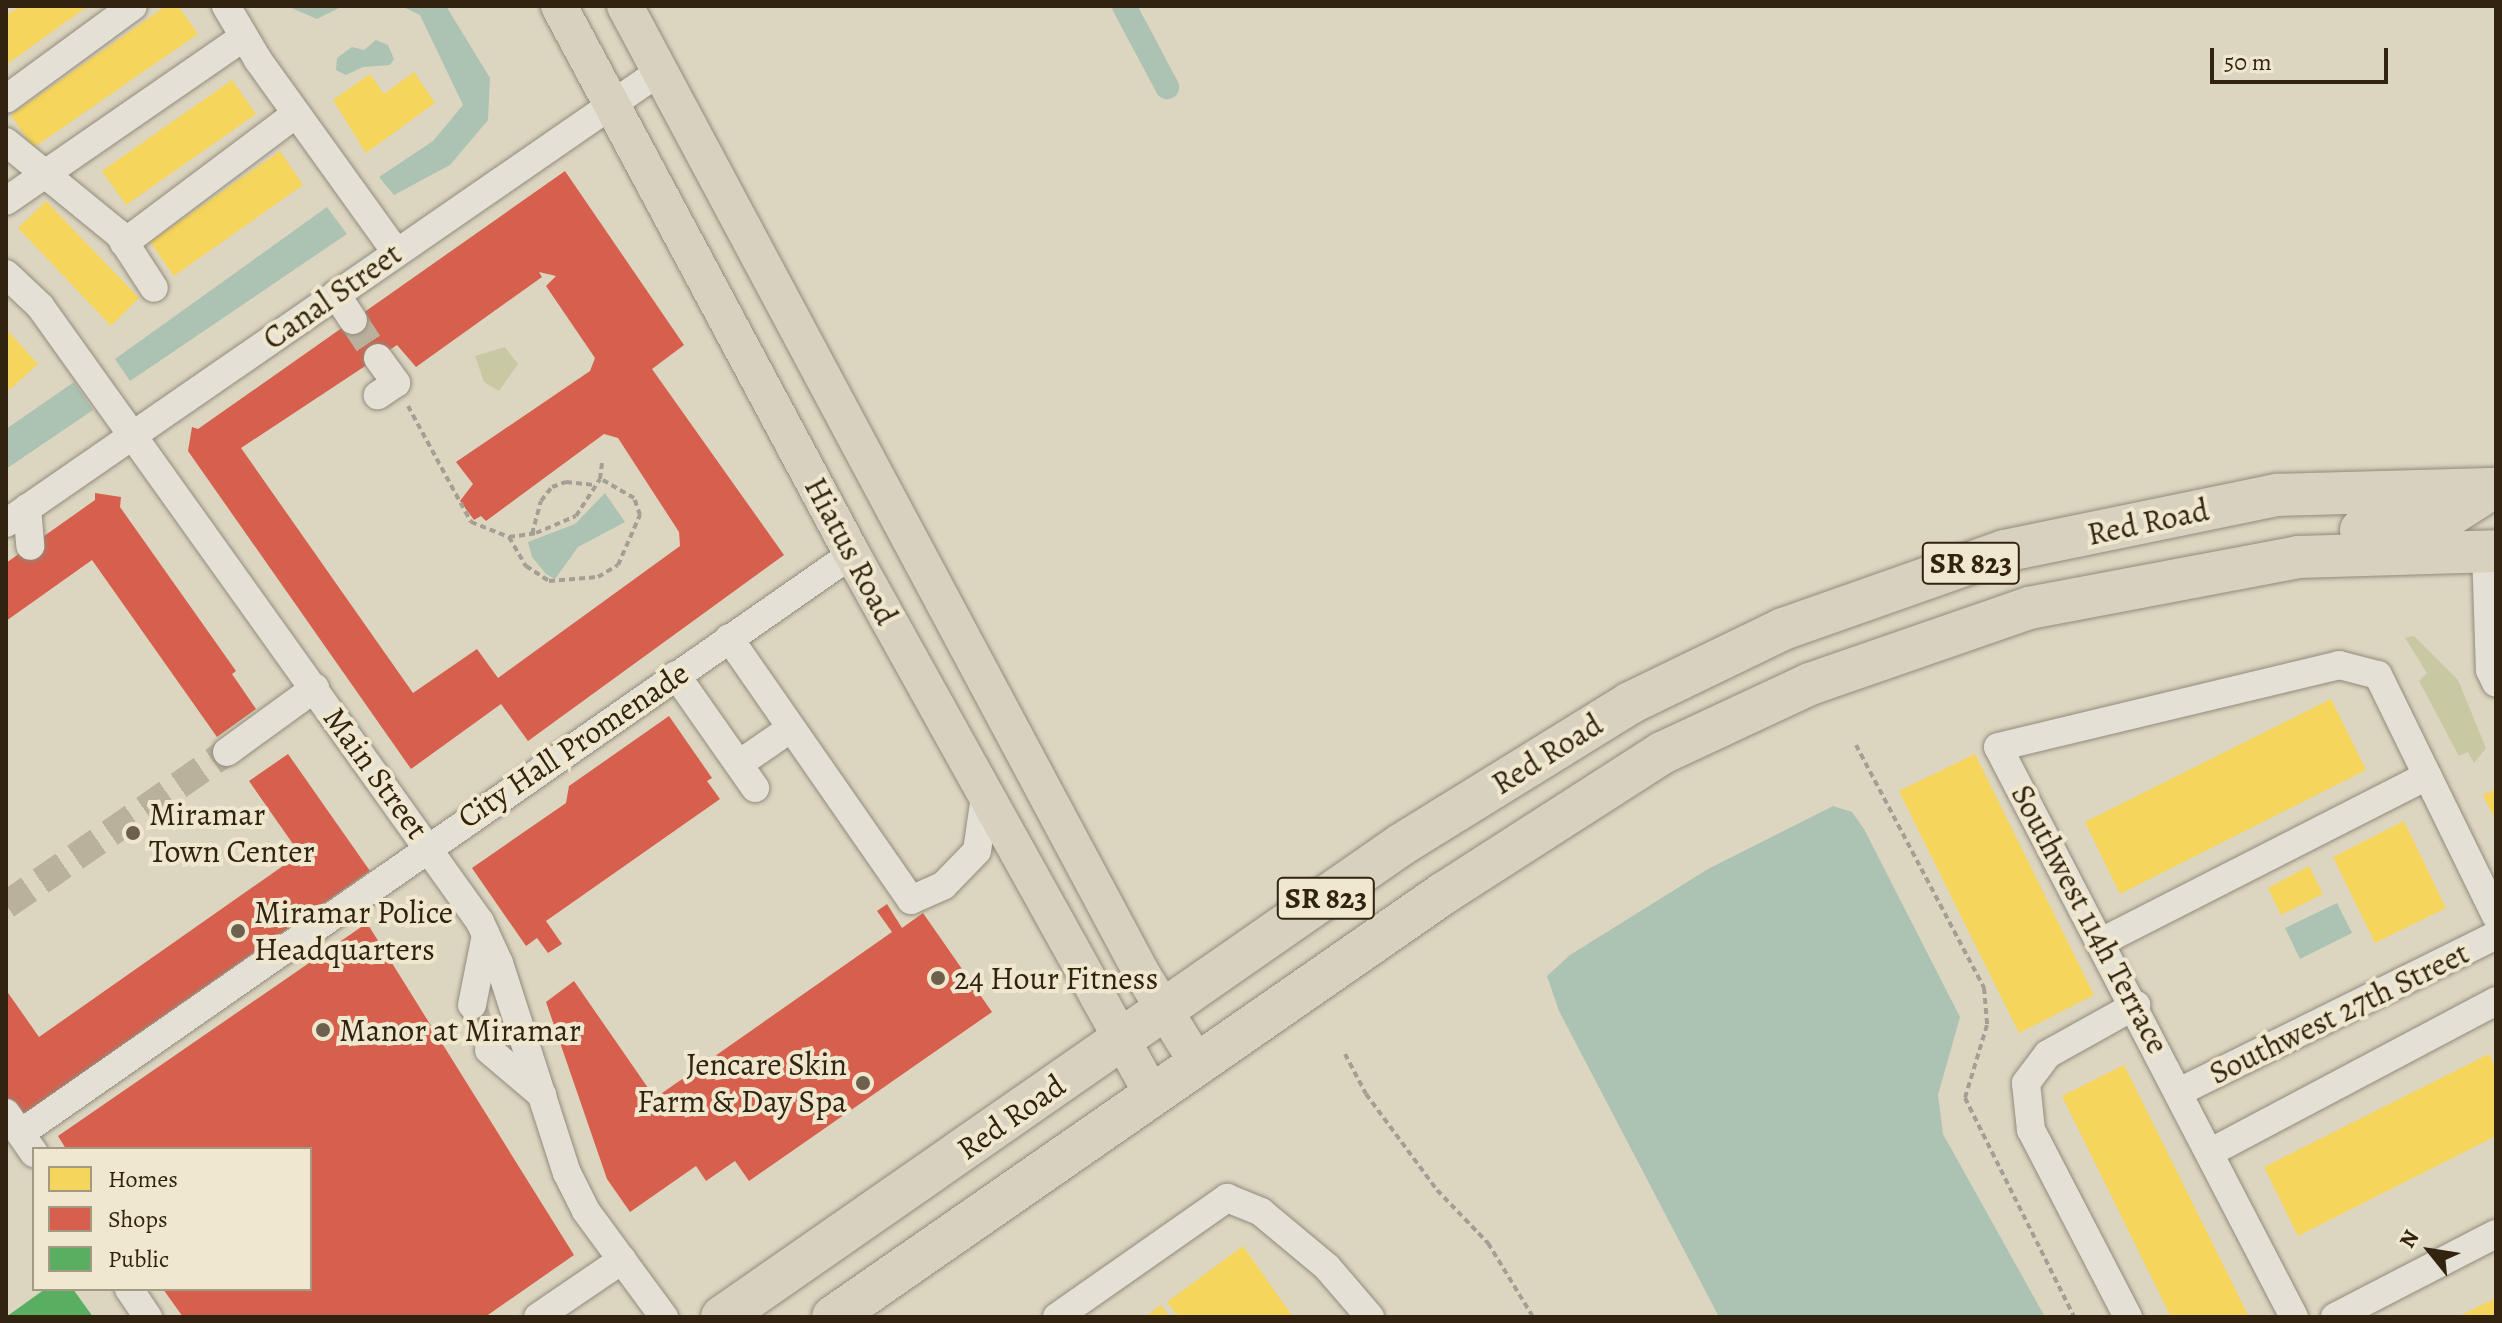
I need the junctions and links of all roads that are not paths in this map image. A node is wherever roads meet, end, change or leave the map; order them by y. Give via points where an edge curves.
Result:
1 (133, 6) edge
2 (226, 6) edge
3 (559, 6) edge
4 (625, 6) edge
5 (244, 37) junction
6 (659, 72) junction
7 (6, 99) edge
8 (610, 104) junction
9 (296, 114) junction
10 (6, 142) edge
11 (45, 174) junction
12 (6, 201) edge
13 (124, 243) junction
14 (396, 252) junction
15 (6, 274) edge
16 (154, 288) dead end
17 (336, 294) junction
18 (353, 320) tunnel mouth
19 (378, 358) tunnel mouth
20 (387, 389) road end
21 (133, 434) junction
22 (2493, 489) edge
23 (16, 516) edge
24 (30, 546) dead end
25 (2493, 550) edge
26 (852, 554) junction
27 (2169, 582) junction
28 (729, 638) junction
29 (676, 675) junction
30 (2496, 683) edge
31 (315, 688) junction
32 (791, 728) junction
33 (227, 752) tunnel mouth
34 (739, 764) junction
35 (2427, 776) junction
36 (755, 788) dead end
37 (985, 797) junction
38 (427, 845) junction
39 (2496, 916) edge
40 (486, 935) junction
41 (2496, 935) edge
42 (2101, 942) junction
43 (2496, 1001) edge
44 (472, 1005) tunnel mouth
45 (2136, 1005) junction
46 (1164, 1011) junction
47 (1119, 1042) junction
48 (489, 1050) tunnel mouth
49 (1196, 1061) junction
50 (2181, 1091) junction
51 (1151, 1092) junction
52 (542, 1095) junction
53 (20, 1133) edge
54 (2211, 1152) junction
55 (2496, 1234) edge
56 (622, 1260) junction
57 (130, 1291) edge
58 (148, 1317) edge
59 (538, 1317) edge
60 (664, 1317) edge
61 (722, 1317) edge
62 (833, 1317) edge
63 (1057, 1317) edge
64 (1370, 1317) edge
65 (2128, 1317) edge
66 (2294, 1317) edge
67 (2335, 1317) edge

1 - 7 street
2 - 5 street
3 - 8 main road, Hiatus Road
4 - 6 main road, Hiatus Road
5 - 9 street
5 - 11 street
6 - 8 street, Canal Street
6 - 46 main road, Hiatus Road
8 - 14 street, Canal Street
8 - 26 main road, Hiatus Road
9 - 13 street
9 - 14 street
10 - 11 street
11 - 12 street
11 - 13 street
13 - 16 street
14 - 17 street, Canal Street
15 - 21 street, Main Street via 40,306
17 - 18 street
17 - 21 street, Canal Street
19 - 20 street
21 - 23 street, Canal Street
21 - 31 street, Main Street
22 - 27 highway via 2439,522 2222,544
22 - 46 highway, Red Road / SR 823 via 2277,495 2004,551 1783,629 1630,703 1402,844
23 - 24 street
25 - 27 highway, Red Road / SR 823 via 2298,557
25 - 30 street via 2490,670
26 - 28 street, City Hall Promenade
26 - 37 main road, Hiatus Road
27 - 49 highway, Red Road / SR 823 via 2029,608 1810,684 1662,753
28 - 29 street, City Hall Promenade
28 - 32 street
29 - 34 street
29 - 38 street, City Hall Promenade
31 - 33 street
31 - 38 street, Main Street
32 - 34 street
32 - 37 street via 911,900 944,885 977,851
34 - 36 street
35 - 39 street
35 - 42 street
35 - 42 street, Southwest 114h Terrace via 2378,675 2339,665 1998,747
37 - 47 main road, Hiatus Road
38 - 40 street, Main Street
38 - 53 street, City Hall Promenade
40 - 44 street
40 - 52 street, Main Street
41 - 50 street, Southwest 27th Street
42 - 45 street, Southwest 114h Terrace
43 - 54 street
45 - 50 street, Southwest 114h Terrace
45 - 65 street via 2048,1054 2026,1083 2031,1130
46 - 47 highway, Red Road / SR 823
46 - 49 main road, Hiatus Road
47 - 51 main road, Hiatus Road
47 - 61 highway, Red Road / SR 823
48 - 52 street
49 - 51 highway, Red Road / SR 823
50 - 54 street, Southwest 114h Terrace
51 - 62 highway, Red Road / SR 823
52 - 56 street, Main Street via 567,1173 586,1211
54 - 66 street, Southwest 114h Terrace
55 - 67 street
56 - 59 street
56 - 60 street, Main Street
57 - 58 street
63 - 64 street via 1227,1198 1261,1212 1327,1267

